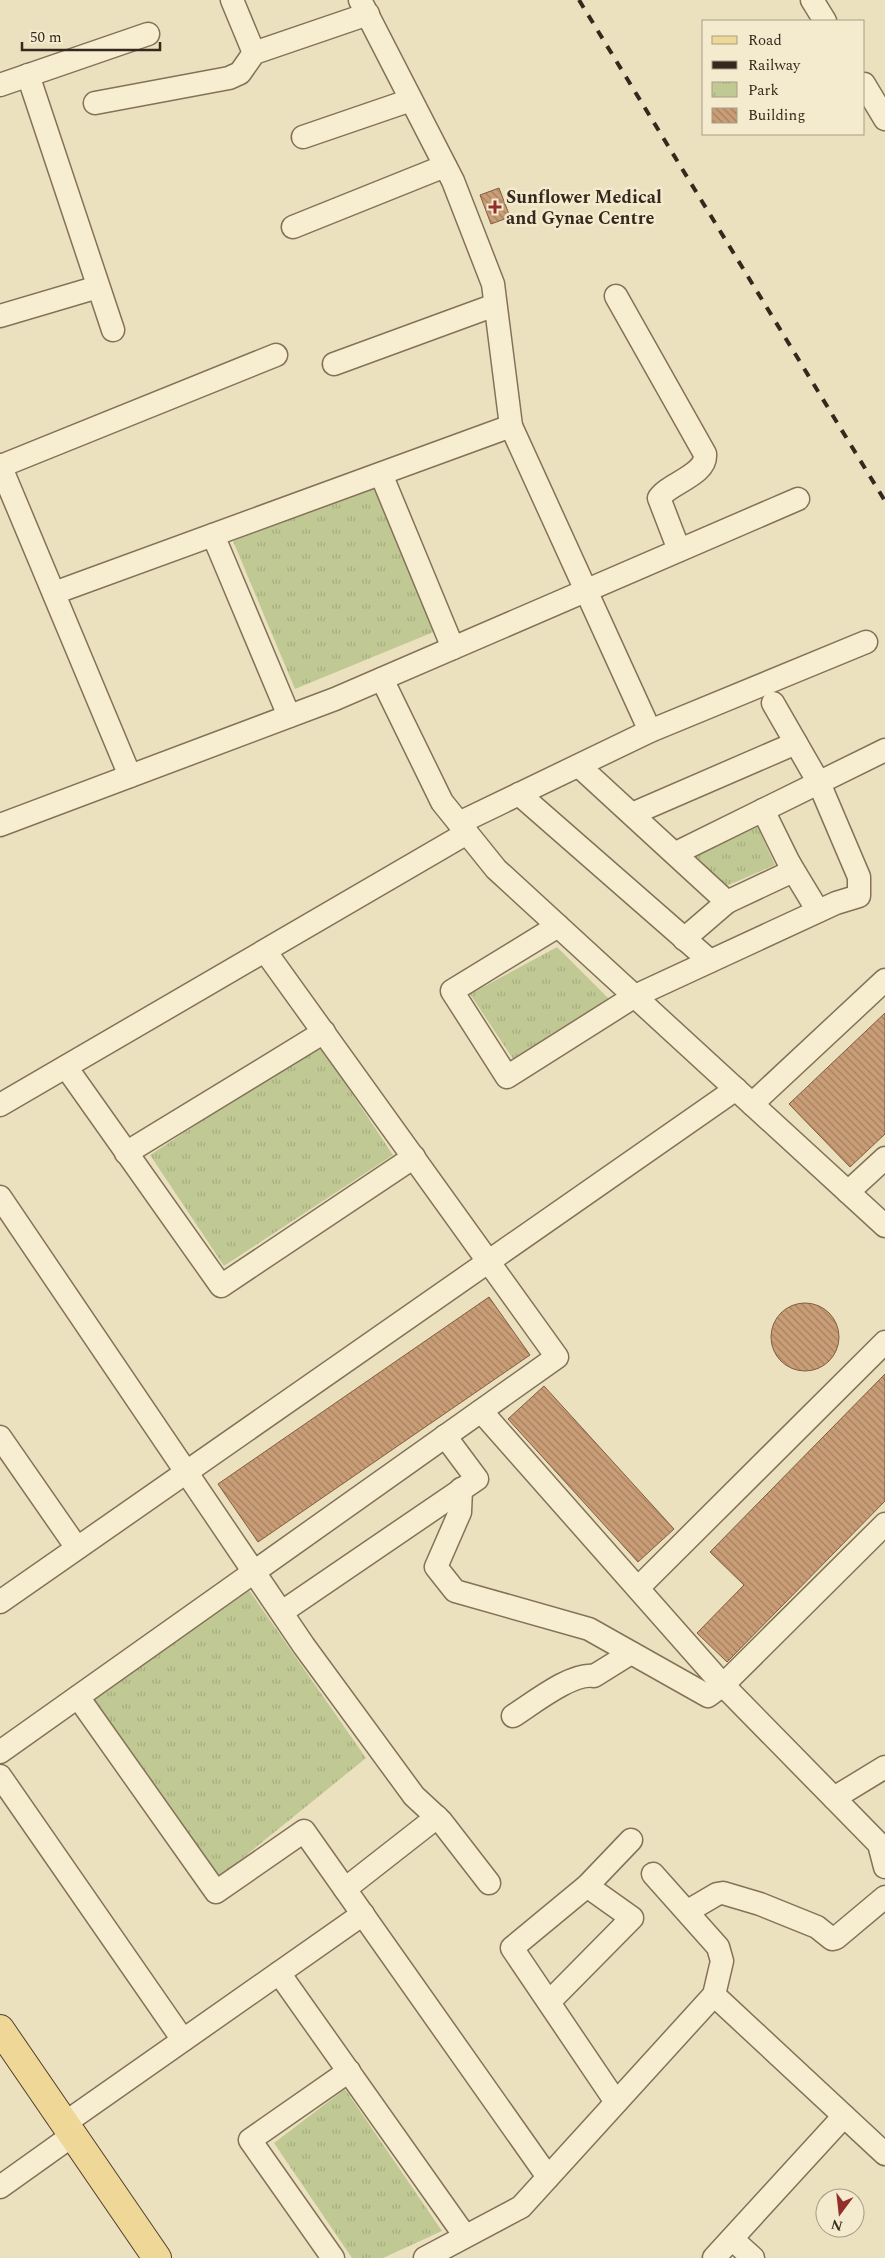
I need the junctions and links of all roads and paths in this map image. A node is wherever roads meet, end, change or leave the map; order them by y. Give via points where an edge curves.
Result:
1 (232, 0) edge
2 (812, 0) edge
3 (364, 7) edge
4 (824, 20) edge
5 (148, 34) dead end
6 (254, 53) junction
7 (28, 75) junction
8 (0, 85) edge
9 (865, 86) edge
10 (411, 100) junction
11 (95, 103) dead end
12 (885, 119) edge
13 (303, 137) dead end
14 (445, 166) junction
15 (293, 228) dead end
16 (98, 287) junction
17 (616, 296) dead end
18 (495, 305) junction
19 (0, 316) edge
20 (113, 330) dead end
21 (276, 355) dead end
22 (334, 364) dead end
23 (511, 426) junction
24 (0, 466) edge
25 (380, 474) junction
26 (798, 499) dead end
27 (213, 535) junction
28 (679, 550) junction
29 (586, 590) junction
30 (54, 593) junction
31 (866, 642) dead end
32 (452, 648) junction
33 (382, 679) junction
34 (773, 703) dead end
35 (289, 716) junction
36 (650, 731) junction
37 (796, 743) junction
38 (885, 750) edge
39 (579, 766) junction
40 (130, 776) junction
41 (819, 783) junction
42 (519, 794) junction
43 (762, 810) junction
44 (632, 814) junction
45 (0, 825) edge
46 (463, 828) junction
47 (676, 853) junction
48 (789, 863) junction
49 (727, 902) junction
50 (818, 911) junction
51 (558, 926) junction
52 (684, 939) junction
53 (265, 950) junction
54 (710, 961) junction
55 (885, 980) edge
56 (634, 996) junction
57 (324, 1032) junction
58 (66, 1067) junction
59 (744, 1097) junction
60 (0, 1105) edge
61 (126, 1152) junction
62 (414, 1158) junction
63 (885, 1158) edge
64 (848, 1192) junction
65 (0, 1196) edge
66 (885, 1226) edge
67 (488, 1262) junction
68 (885, 1342) edge
69 (481, 1411) junction
70 (445, 1436) junction
71 (0, 1437) edge
72 (186, 1472) junction
73 (461, 1490) junction
74 (885, 1524) edge
75 (77, 1548) junction
76 (254, 1572) junction
77 (638, 1588) junction
78 (0, 1602) edge
79 (282, 1612) junction
80 (631, 1654) junction
81 (723, 1685) junction
82 (78, 1697) junction
83 (514, 1716) dead end
84 (0, 1752) edge
85 (885, 1767) edge
86 (0, 1776) edge
87 (834, 1798) junction
88 (437, 1817) junction
89 (631, 1840) dead end
90 (882, 1842) edge
91 (885, 1867) edge
92 (653, 1874) dead end
93 (490, 1883) dead end
94 (587, 1886) junction
95 (345, 1889) junction
96 (885, 1897) edge
97 (688, 1912) junction
98 (363, 1914) junction
99 (279, 1973) junction
100 (714, 1994) junction
101 (549, 2002) junction
102 (0, 2029) edge
103 (183, 2040) junction
104 (349, 2072) junction
105 (616, 2102) junction
106 (844, 2116) junction
107 (69, 2129) junction
108 (885, 2154) edge
109 (548, 2176) junction
110 (0, 2187) edge
111 (465, 2236) junction
112 (732, 2239) junction
113 (157, 2258) edge
114 (333, 2258) edge
115 (425, 2258) edge
116 (714, 2258) edge
117 (753, 2258) edge

1 - 6 street
2 - 4 street
3 - 6 street
3 - 10 street
5 - 7 street
6 - 11 street via 240,73 229,78
7 - 8 street
7 - 16 street
9 - 12 street
10 - 13 street
10 - 14 street
14 - 15 street
14 - 18 street via 493,284
16 - 19 street
16 - 20 street
17 - 28 street via 704,454 701,468 659,498
18 - 22 street
18 - 23 street
21 - 24 street
23 - 25 street
23 - 29 street
24 - 30 street
25 - 27 street
25 - 32 street
26 - 28 street
27 - 30 street
27 - 35 street
28 - 29 street
29 - 32 street
29 - 36 street
30 - 40 street
31 - 36 street
32 - 33 street
33 - 35 street
33 - 46 street via 442,802
34 - 37 street
35 - 40 street
36 - 39 street
37 - 41 street
37 - 44 street
38 - 41 street
39 - 42 street
39 - 44 street
40 - 45 street
41 - 43 street
41 - 50 street via 859,877 859,886 858,896
42 - 46 street
42 - 52 street
43 - 47 street
43 - 48 street
44 - 47 street
46 - 51 street via 496,869
46 - 53 street
47 - 49 street
48 - 49 street via 794,870
48 - 50 street
49 - 52 street
50 - 54 street
51 - 56 street
51 - 56 street via 452,991 507,1077
52 - 54 street
53 - 57 street
53 - 58 street
54 - 56 street
55 - 59 street
56 - 59 street
57 - 61 street
57 - 62 street
58 - 60 street
58 - 61 street
59 - 64 street
59 - 67 street
61 - 62 street via 220,1286
62 - 67 street
63 - 64 street
64 - 66 street
65 - 72 street
67 - 69 street via 556,1357
67 - 72 street
68 - 77 street
69 - 70 street
69 - 77 street
70 - 73 street via 477,1479
70 - 76 street
71 - 75 street
72 - 75 street
72 - 76 street
73 - 79 street
73 - 80 street via 460,1512 436,1567 454,1591 589,1629
74 - 81 street
75 - 78 street
76 - 79 street
76 - 82 street
77 - 81 street
79 - 88 street via 414,1796
80 - 81 street via 708,1696
80 - 83 street via 594,1676 586,1675 554,1690
81 - 87 street
82 - 84 street
82 - 95 street via 216,1892 304,1831
85 - 87 street
86 - 103 street
87 - 90 street
88 - 93 street
88 - 95 street
89 - 94 street
90 - 91 street
92 - 97 street
94 - 101 street via 512,1948
94 - 101 street via 632,1918
95 - 98 street
96 - 97 street via 832,1939 817,1927 723,1893
97 - 100 street via 721,1954
98 - 99 street
98 - 109 street
99 - 103 street
99 - 104 street
100 - 105 street
100 - 106 street
101 - 105 street
102 - 107 main road
103 - 107 street
104 - 111 street
104 - 114 street via 250,2140
105 - 109 street
106 - 108 street
106 - 112 street
107 - 110 street
107 - 113 main road
109 - 111 street via 521,2206
111 - 115 street
112 - 116 street
112 - 117 street

